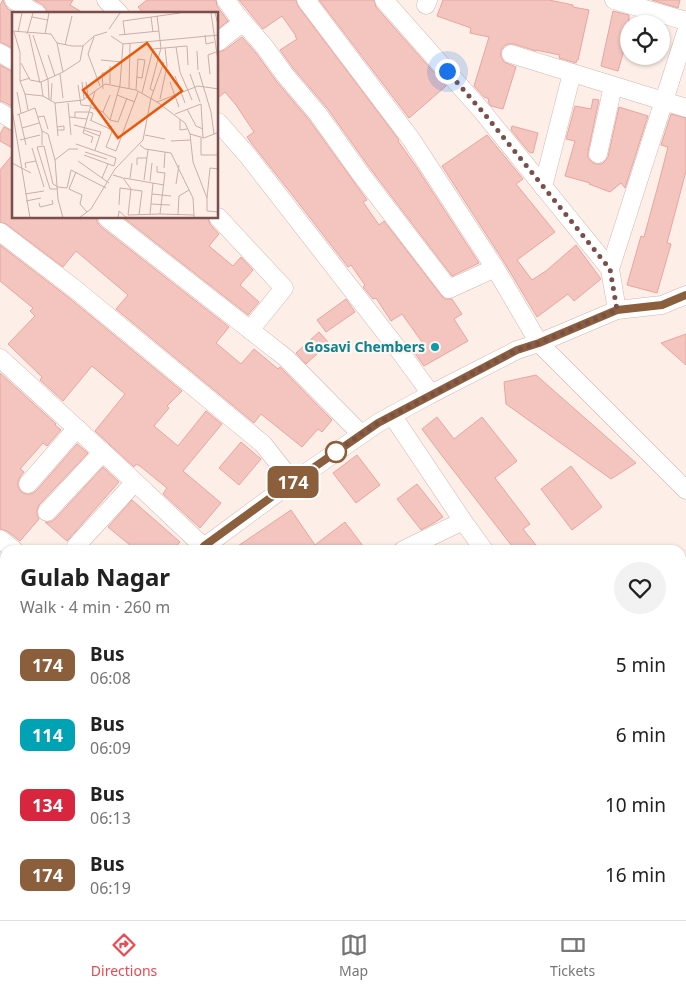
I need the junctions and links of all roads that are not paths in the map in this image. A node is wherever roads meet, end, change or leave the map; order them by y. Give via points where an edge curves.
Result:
1 (14, 0) edge
2 (106, 0) edge
3 (226, 0) edge
4 (306, 0) edge
5 (384, 0) edge
6 (614, 0) edge
7 (34, 12) edge
8 (118, 12) edge
9 (686, 21) edge
10 (243, 22) junction
11 (686, 32) edge
12 (219, 41) edge
13 (0, 53) edge
14 (511, 54) dead end
15 (12, 60) edge
16 (572, 73) junction
17 (613, 86) junction
18 (664, 102) junction
19 (686, 108) edge
20 (0, 112) edge
21 (12, 120) edge
22 (219, 123) edge
23 (598, 154) dead end
24 (543, 187) junction
25 (219, 218) edge
26 (108, 219) edge
27 (0, 232) edge
28 (495, 268) junction
29 (610, 269) junction
30 (686, 295) edge
31 (617, 310) junction
32 (250, 330) junction
33 (539, 343) junction
34 (1, 360) edge
35 (431, 394) junction
36 (392, 415) junction
37 (77, 428) junction
38 (361, 434) junction
39 (103, 452) junction
40 (135, 482) junction
41 (293, 482) junction
42 (28, 484) dead end
43 (686, 490) edge
44 (47, 512) dead end
45 (463, 521) junction
46 (77, 545) edge
47 (200, 545) edge
48 (209, 545) edge
49 (413, 545) edge
50 (480, 545) edge

1 - 7 street
2 - 8 street
3 - 10 street
4 - 28 street via 411,139
5 - 24 street via 482,111
6 - 9 street
10 - 12 street
10 - 28 street via 318,114 449,289
11 - 18 street
13 - 15 street
14 - 16 street
16 - 17 street
16 - 24 street
17 - 18 street
17 - 23 street
18 - 19 street
18 - 29 street
20 - 21 street
22 - 35 street via 248,156
24 - 29 street
25 - 32 street via 284,288
26 - 32 street
27 - 41 street via 75,289 263,444
28 - 33 street
29 - 31 street
30 - 31 street via 662,305
31 - 33 street
32 - 38 street via 286,358
33 - 35 street via 517,350
33 - 43 street
34 - 37 street
35 - 36 street
36 - 38 street
36 - 45 street
37 - 39 street
37 - 42 street
38 - 41 street
39 - 40 street
39 - 44 street
40 - 46 street
40 - 47 street
41 - 48 street
45 - 49 street
45 - 50 street

